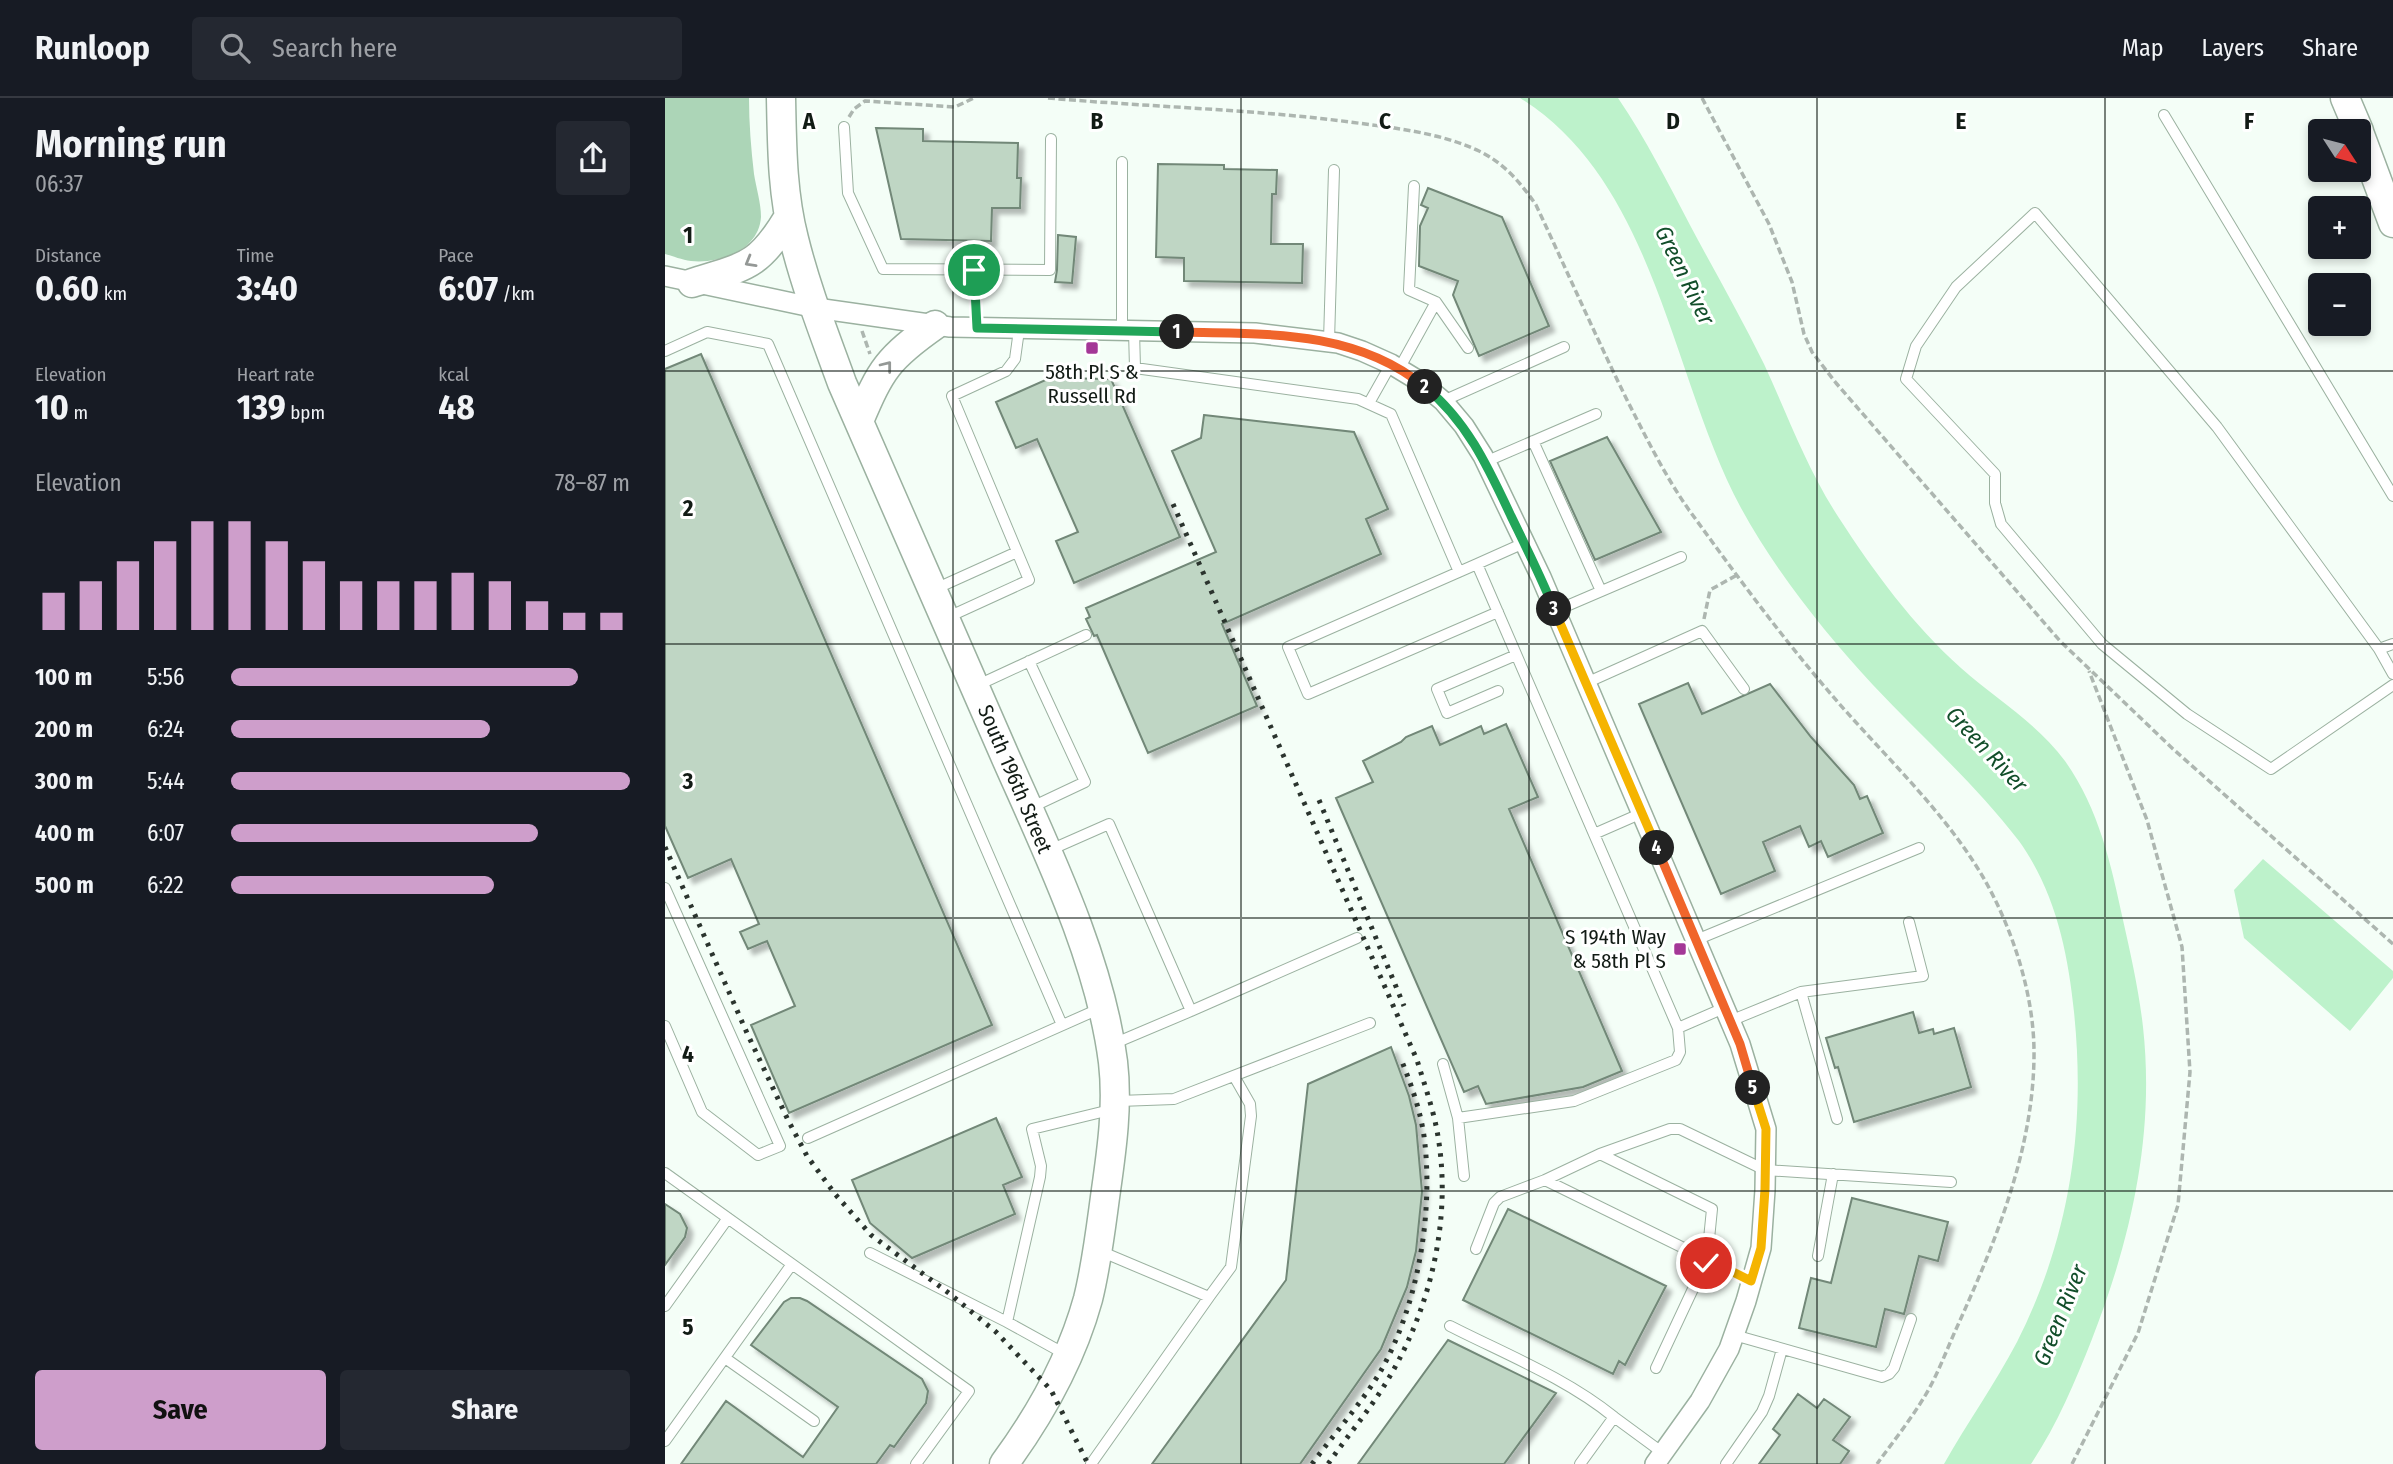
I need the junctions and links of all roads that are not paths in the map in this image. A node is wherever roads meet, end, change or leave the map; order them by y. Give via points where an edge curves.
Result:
1 (781, 98) edge
2 (2345, 98) edge
3 (2164, 115) dead end
4 (2354, 119) edge
5 (844, 127) road end
6 (1051, 139) dead end
7 (1122, 162) dead end
8 (2371, 164) edge
9 (1334, 170) dead end
10 (1414, 186) dead end
11 (789, 216) junction
12 (2393, 223) edge
13 (974, 270) junction
14 (665, 276) edge
15 (692, 283) junction
16 (1436, 302) junction
17 (815, 308) junction
18 (935, 325) junction
19 (977, 328) junction
20 (1019, 330) junction
21 (1128, 331) junction
22 (1329, 341) junction
23 (1564, 347) dead end
24 (1468, 348) dead end
25 (665, 351) edge
26 (1395, 366) junction
27 (1443, 401) junction
28 (1369, 403) junction
29 (1596, 414) dead end
30 (859, 421) junction
31 (1533, 441) junction
32 (1485, 462) junction
33 (2393, 496) edge
34 (1524, 543) junction
35 (1017, 552) junction
36 (1681, 556) dead end
37 (1477, 564) junction
38 (1459, 572) junction
39 (933, 590) junction
40 (1601, 591) junction
41 (1555, 611) junction
42 (1498, 612) junction
43 (945, 618) junction
44 (1086, 635) dead end
45 (2393, 644) edge
46 (2379, 649) junction
47 (1516, 654) junction
48 (1030, 661) junction
49 (2393, 674) edge
50 (1586, 683) junction
51 (2393, 685) edge
52 (975, 686) junction
53 (1744, 689) dead end
54 (1498, 691) dead end
55 (1028, 808) junction
56 (1642, 813) junction
57 (1594, 834) junction
58 (1919, 848) dead end
59 (1047, 852) junction
60 (665, 888) edge
61 (1909, 922) dead end
62 (1357, 938) dead end
63 (1696, 940) junction
64 (1801, 992) junction
65 (1102, 1007) junction
66 (1191, 1011) junction
67 (1727, 1014) junction
68 (1370, 1023) dead end
69 (1062, 1025) junction
70 (665, 1026) edge
71 (1678, 1028) junction
72 (1109, 1046) junction
73 (1443, 1064) dead end
74 (1234, 1076) junction
75 (1114, 1105) junction
76 (1458, 1118) junction
77 (1837, 1119) dead end
78 (808, 1138) dead end
79 (1600, 1154) junction
80 (1765, 1170) junction
81 (665, 1173) edge
82 (1833, 1174) junction
83 (1464, 1176) dead end
84 (1545, 1180) junction
85 (1951, 1182) dead end
86 (728, 1218) junction
87 (1476, 1248) dead end
88 (1098, 1250) junction
89 (870, 1253) dead end
90 (1818, 1256) dead end
91 (1707, 1259) junction
92 (792, 1264) junction
93 (1751, 1281) junction
94 (1209, 1297) junction
95 (665, 1306) edge
96 (1911, 1319) dead end
97 (1007, 1322) junction
98 (1450, 1326) dead end
99 (1734, 1335) junction
100 (1782, 1349) junction
101 (1067, 1355) junction
102 (725, 1357) junction
103 (1656, 1368) dead end
104 (1614, 1417) junction
105 (814, 1421) dead end
106 (665, 1441) edge
107 (1659, 1459) edge
108 (916, 1464) edge
109 (1004, 1464) edge
110 (1091, 1464) edge
111 (1580, 1464) edge
112 (1726, 1464) edge

1 - 11 main road, South 196th Street
2 - 4 main road
3 - 33 lane
5 - 13 lane via 848,193 883,269
6 - 13 lane via 1050,270
7 - 21 lane
8 - 12 main road
9 - 22 lane
10 - 16 lane via 1409,290
11 -> 15 main road via 758,258
11 - 17 main road, South 196th Street
13 - 19 lane
14 - 15 street
15 - 17 street
16 - 24 lane
16 - 26 lane
17 - 18 street
17 - 30 main road, South 196th Street
18 - 19 street
30 -> 18 main road via 887,363
19 - 20 street
20 - 21 street
20 - 35 lane via 1012,365 1006,371 952,396
21 - 22 street
21 - 28 lane via 1135,368
22 - 26 street
23 - 27 lane
25 - 69 lane via 707,332 768,344
26 - 27 street
26 - 28 lane
27 - 32 street
28 - 38 lane via 1391,414
29 - 31 lane
30 - 39 main road, South 196th Street
31 - 32 lane
31 - 40 lane
32 - 34 street
34 - 37 lane
34 - 41 street
35 - 39 lane
35 - 43 lane via 1029,580
36 - 40 lane
37 - 38 lane
37 - 42 lane
38 - 42 lane via 1288,647 1308,694
39 - 43 main road, South 196th Street
40 - 41 lane
41 - 50 street
42 - 47 lane
43 - 52 main road, South 196th Street
44 - 48 lane
45 - 46 lane
46 - 49 lane
46 - 51 lane via 2217,427 2035,213 1957,287 1916,346 1906,379 1995,474 2001,524 2102,644 2187,714 2271,769
47 - 54 lane via 1437,689 1447,713
47 - 57 lane
48 - 52 lane
48 - 55 lane via 1085,782
50 - 53 lane via 1702,631
50 - 56 street
52 - 55 main road, South 196th Street
55 - 59 main road, South 196th Street
56 - 57 lane
56 - 63 street
57 - 71 lane
58 - 63 lane
59 - 65 main road, South 196th Street via 1083,942
59 - 66 lane via 1109,824
60 - 70 lane via 780,1146 758,1155 702,1112
61 - 64 lane via 1923,976
62 - 66 lane
63 - 67 street
64 - 67 lane
64 - 77 lane
65 - 69 lane
65 - 72 main road, South 196th Street
66 - 72 lane
67 - 71 lane
67 - 80 street via 1766,1129
68 - 74 lane
69 - 78 lane
71 - 76 lane via 1676,1060 1574,1101
72 - 75 main road, South 196th Street
73 - 76 lane
74 - 75 lane via 1174,1099
74 - 94 lane via 1251,1116 1231,1267
75 - 88 main road, South 196th Street
75 - 97 lane via 1032,1129 1040,1177
76 - 83 lane
79 - 80 lane via 1680,1129
79 - 84 lane
79 - 91 lane via 1712,1209
80 - 82 lane
80 - 93 street via 1761,1248
81 - 86 lane
82 - 85 lane
82 - 90 lane
84 - 87 lane via 1500,1197
84 - 91 lane
86 - 92 lane
86 - 95 lane
88 - 94 lane
88 - 101 main road, South 196th Street via 1087,1300
89 - 97 lane
91 - 93 lane
91 - 103 lane
92 - 102 lane
92 - 108 lane via 969,1391
93 - 99 street
94 - 110 lane
96 - 100 lane via 1894,1368 1882,1377
97 - 101 lane
98 - 104 lane via 1571,1387
99 - 100 lane
99 - 107 street via 1700,1401
100 - 112 lane via 1762,1412
101 - 109 main road, South 196th Street via 1051,1390
102 - 105 lane
102 - 106 lane
104 - 107 lane
104 - 111 lane

